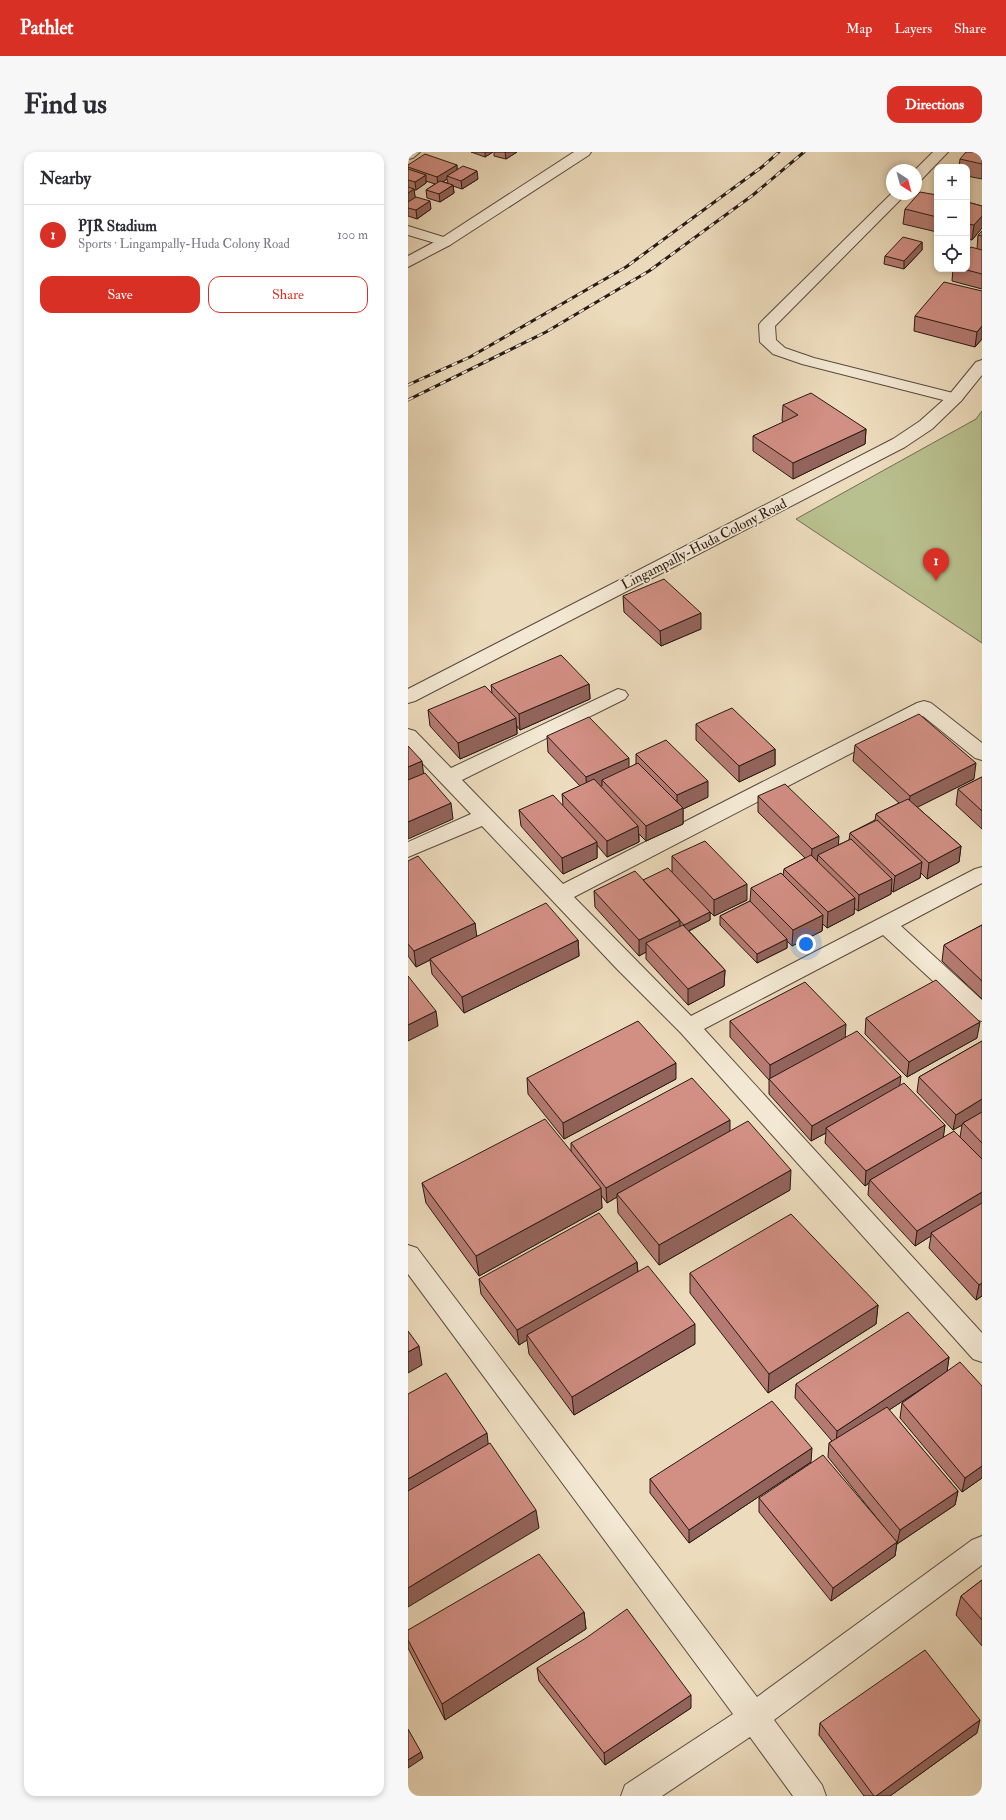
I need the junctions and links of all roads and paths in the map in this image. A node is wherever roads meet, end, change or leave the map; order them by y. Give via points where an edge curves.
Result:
1 (413, 152) edge
2 (584, 152) edge
3 (941, 152) edge
4 (408, 155) edge
5 (922, 171) edge
6 (893, 200) edge
7 (408, 230) edge
8 (445, 242) junction
9 (408, 262) edge
10 (982, 365) edge
11 (955, 398) junction
12 (618, 695) dead end
13 (408, 697) edge
14 (408, 736) edge
15 (982, 753) edge
16 (448, 778) junction
17 (485, 816) junction
18 (408, 850) edge
19 (982, 874) edge
20 (560, 895) junction
21 (885, 924) junction
22 (982, 1013) edge
23 (689, 1027) junction
24 (408, 1255) edge
25 (982, 1351) edge
26 (982, 1549) edge
27 (754, 1716) junction
28 (636, 1796) edge
29 (811, 1796) edge

1 - 4 street
2 - 8 street
3 - 5 street
6 - 11 street via 767,325 768,342 779,350 808,361
7 - 8 street
8 - 9 street
10 - 11 street, Lingampally-Huda Colony Road
11 - 13 street, Lingampally-Huda Colony Road via 926,425 899,443
12 - 16 street
14 - 16 street
15 - 20 street via 924,707
16 - 17 street
17 - 18 street
17 - 20 street
19 - 21 street
20 - 23 street
21 - 22 street
21 - 23 street
23 - 25 street
24 - 27 street
26 - 27 street
27 - 28 street
27 - 29 street

